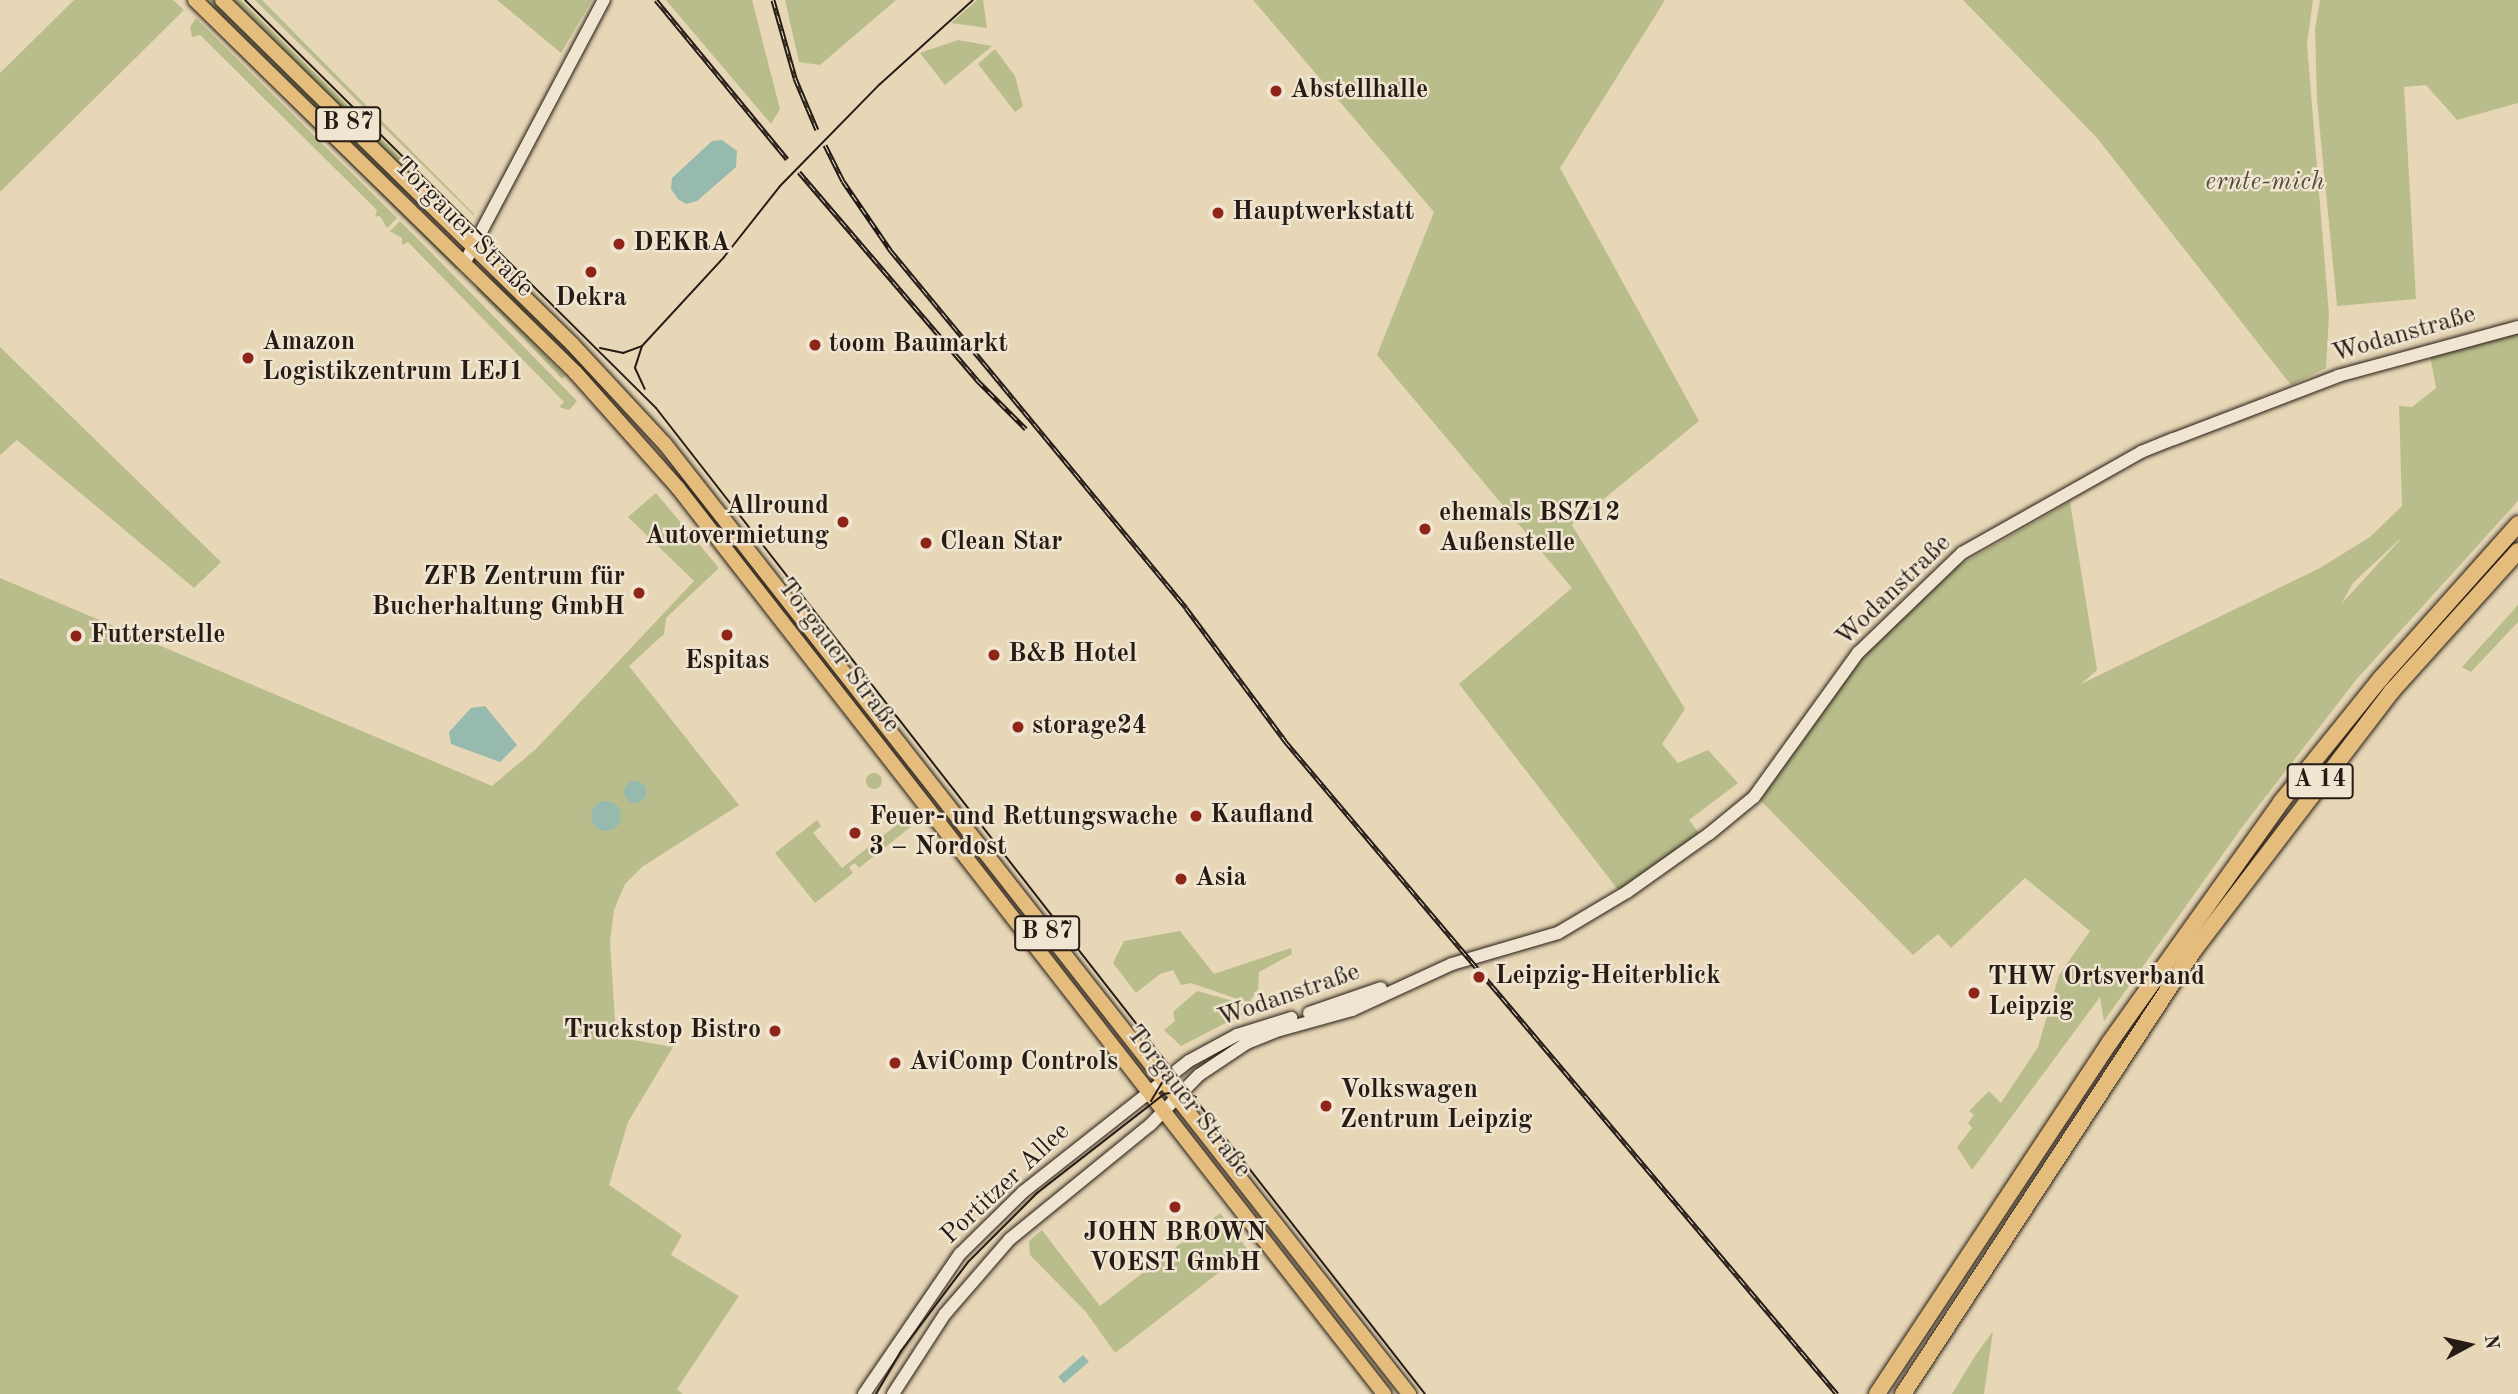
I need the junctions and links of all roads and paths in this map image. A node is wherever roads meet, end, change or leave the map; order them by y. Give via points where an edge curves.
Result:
1 (195, 0) edge
2 (222, 0) edge
3 (604, 0) edge
4 (474, 246) junction
5 (464, 264) junction
6 (2518, 327) edge
7 (2518, 524) edge
8 (2518, 551) edge
9 (1415, 978) junction
10 (1163, 1081) junction
11 (1149, 1092) junction
12 (1176, 1097) junction
13 (1164, 1111) junction
14 (864, 1394) edge
15 (893, 1394) edge
16 (1384, 1394) edge
17 (1409, 1394) edge
18 (1877, 1394) edge
19 (1903, 1394) edge

1 - 5 main road, Torgauer Straße / B 87
2 - 4 main road, Torgauer Straße / B 87
3 - 4 street
4 - 5 street
4 - 10 main road, Torgauer Straße / B 87 via 665,444
5 - 11 main road, Torgauer Straße / B 87 via 594,392 678,488
6 - 9 street, Wodanstraße via 2338,376 2141,452 1962,553 1857,653 1754,797 1710,834 1628,892 1558,933
7 - 18 highway, A 14 via 2381,678 2281,802 2110,1042
8 - 19 highway, A 14 via 2392,691 2268,849 2141,1027
9 - 10 street, Wodanstraße via 1237,1035
9 - 12 street, Wodanstraße via 1353,1010 1247,1043 1199,1074
10 - 11 street, Wodanstraße
10 - 12 main road, Torgauer Straße / B 87
11 - 13 main road, Torgauer Straße / B 87
11 - 14 street, Portitzer Allee via 1023,1192 960,1254
12 - 13 street, Wodanstraße
12 - 17 main road, Torgauer Straße / B 87
13 - 15 street, Portitzer Allee via 1010,1239 945,1314
13 - 16 main road, Torgauer Straße / B 87

